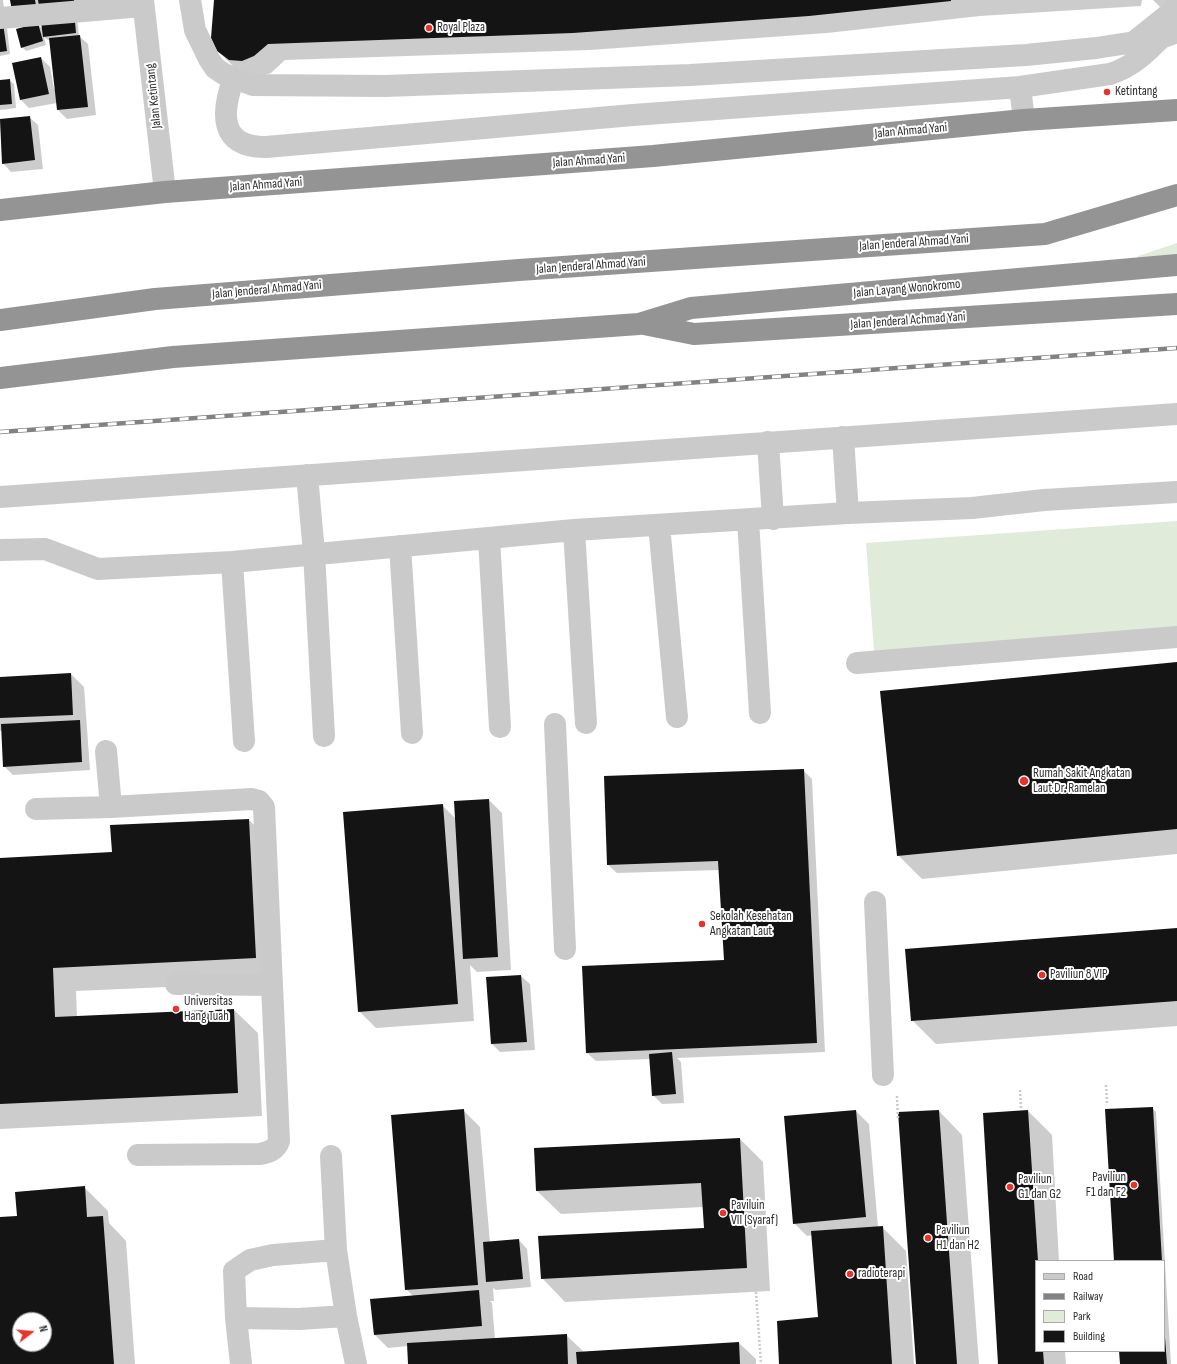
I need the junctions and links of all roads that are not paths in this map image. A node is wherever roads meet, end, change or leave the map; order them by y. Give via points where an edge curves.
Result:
1 (190, 0) edge
2 (143, 3) edge
3 (1177, 4) edge
4 (0, 18) edge
5 (1169, 35) edge
6 (1134, 42) junction
7 (234, 78) junction
8 (1020, 87) junction
9 (1177, 110) edge
10 (1024, 120) junction
11 (165, 192) junction
12 (1177, 195) edge
13 (0, 210) edge
14 (1177, 265) edge
15 (1177, 304) edge
16 (0, 320) edge
17 (639, 324) junction
18 (0, 378) edge
19 (1177, 414) edge
20 (843, 437) junction
21 (768, 442) junction
22 (307, 475) junction
23 (1177, 492) edge
24 (0, 497) edge
25 (848, 513) junction
26 (773, 518) junction
27 (748, 520) junction
28 (659, 525) junction
29 (574, 530) junction
30 (489, 539) junction
31 (400, 546) junction
32 (0, 550) edge
33 (314, 554) junction
34 (232, 562) junction
35 (1177, 637) edge
36 (857, 663) dead end
37 (760, 713) dead end
38 (677, 718) dead end
39 (586, 723) dead end
40 (555, 724) dead end
41 (500, 727) dead end
42 (412, 733) dead end
43 (324, 736) dead end
44 (244, 741) dead end
45 (106, 751) dead end
46 (110, 807) junction
47 (36, 809) dead end
48 (875, 902) dead end
49 (565, 949) dead end
50 (176, 984) dead end
51 (272, 985) junction
52 (883, 1074) dead end
53 (138, 1155) dead end
54 (331, 1156) dead end
55 (336, 1250) junction
56 (346, 1316) junction
57 (236, 1318) junction
58 (241, 1364) edge
59 (356, 1364) edge

1 - 7 street via 195,30 209,59 215,68
2 - 4 street
2 - 11 street, Jalan Ketintang
3 - 6 street via 1175,9
5 - 6 street
5 - 8 street via 1125,69 1110,74
6 - 7 street via 1026,55 690,75 385,86 253,85
7 - 8 street via 227,96 225,115 230,134 244,145 254,147 633,115
8 - 10 street
9 - 10 highway, Jalan Ahmad Yani
10 - 11 highway, Jalan Ahmad Yani via 653,156
11 - 13 highway, Jalan Ahmad Yani
12 - 16 highway, Jalan Jenderal Ahmad Yani via 1046,234 519,270 163,298
14 - 17 highway, Jalan Layang Wonokromo via 691,308
15 - 17 highway, Jalan Jenderal Achmad Yani via 694,334
17 - 18 highway via 173,357
19 - 20 street
20 - 21 street
20 - 25 street
21 - 22 street
21 - 26 street
22 - 24 street
22 - 33 street
23 - 25 street via 1044,500 972,508
25 - 26 street
26 - 27 street
27 - 28 street
27 - 37 street
28 - 29 street
28 - 38 street
29 - 30 street
29 - 39 street
30 - 31 street
30 - 41 street
31 - 33 street
31 - 42 street
32 - 34 street via 45,548 98,569
33 - 34 street
33 - 43 street
34 - 44 street
35 - 36 street
40 - 49 street
45 - 46 street
46 - 47 street
46 - 51 street via 252,800 258,801 264,807
48 - 52 street
50 - 51 street
51 - 53 street via 279,1141 277,1147 260,1154
54 - 55 street
55 - 56 street
55 - 57 street via 273,1255 250,1260 234,1271
56 - 57 street via 299,1319
56 - 59 street
57 - 58 street

